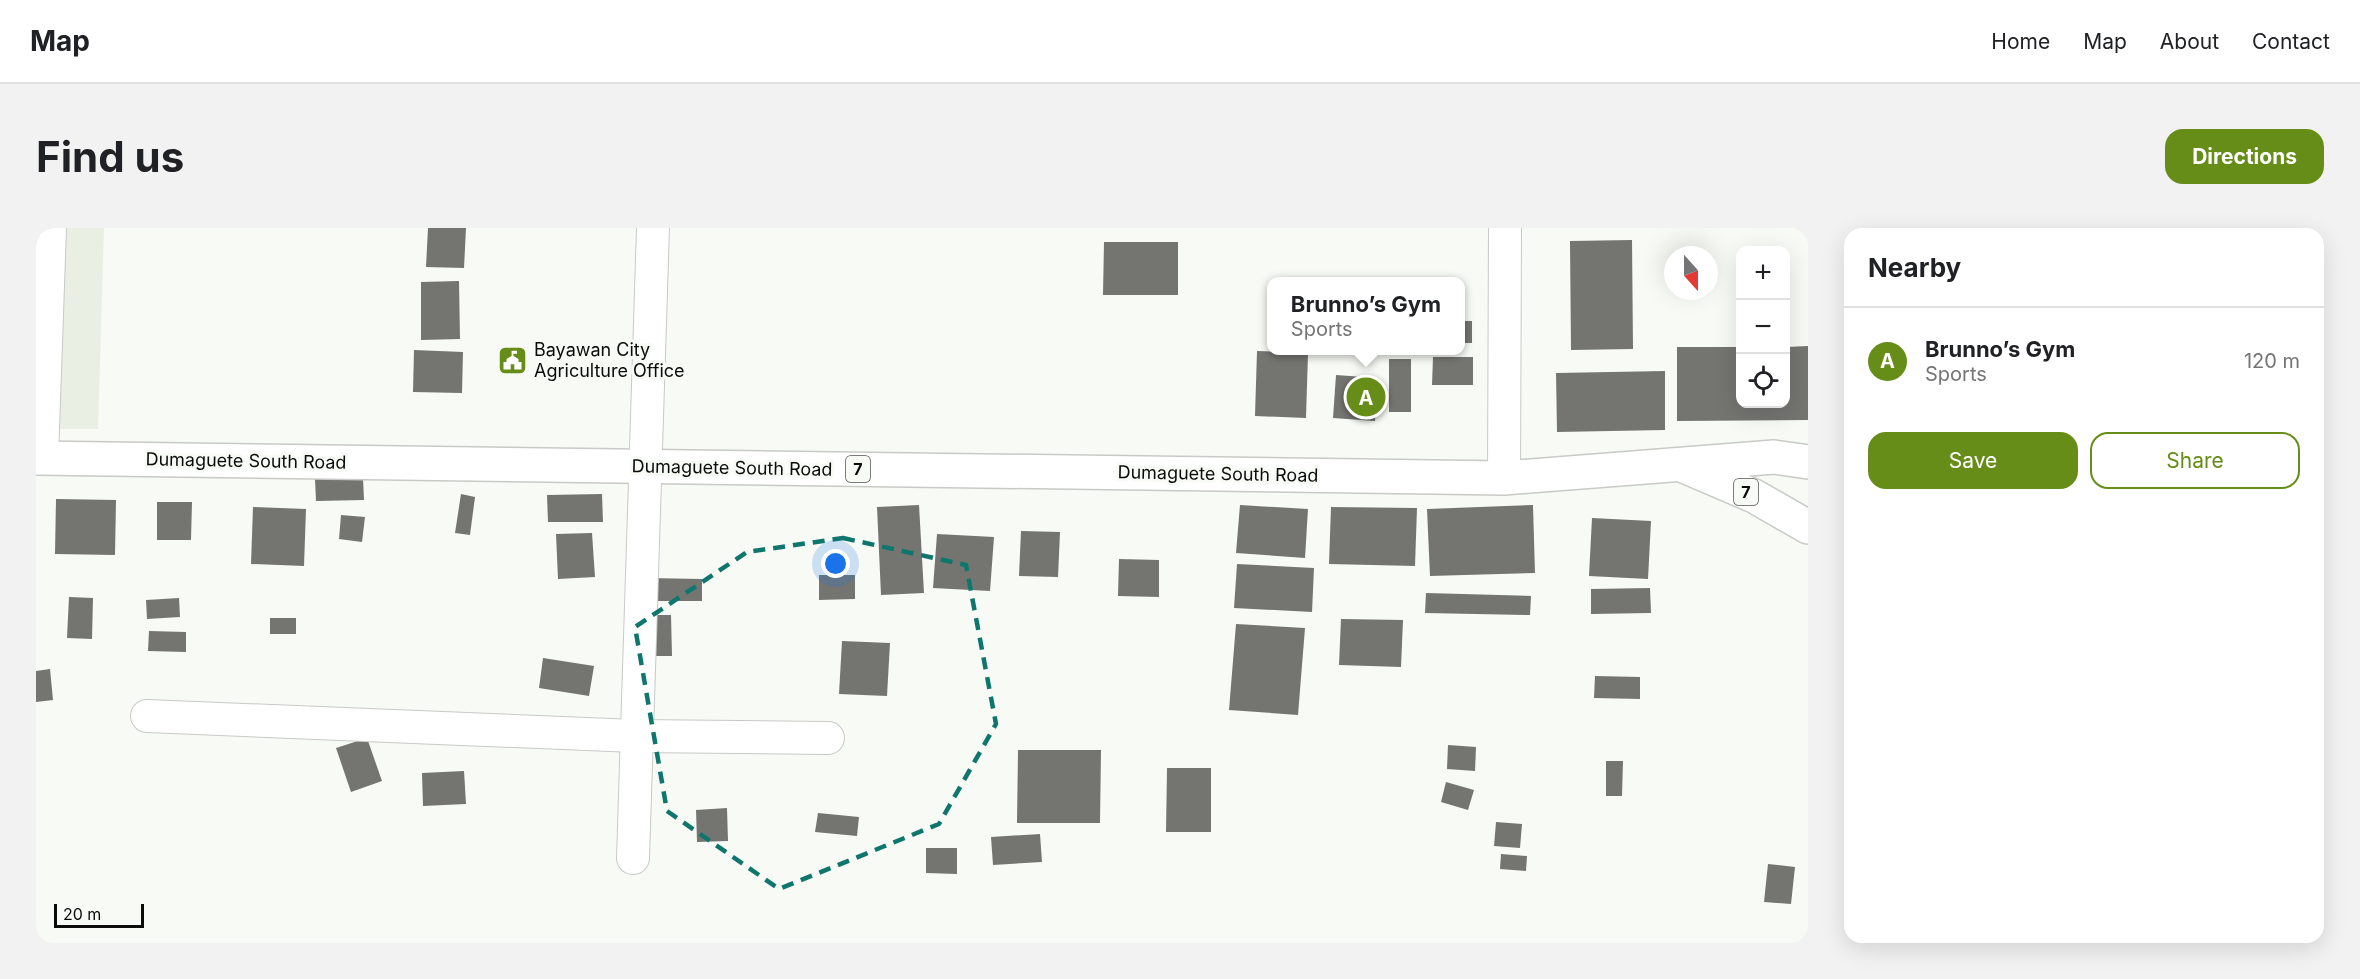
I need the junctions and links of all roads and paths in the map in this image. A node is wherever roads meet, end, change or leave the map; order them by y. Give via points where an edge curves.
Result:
1 (50, 228) edge
2 (653, 228) edge
3 (1505, 228) edge
4 (39, 458) edge
5 (1808, 462) edge
6 (1680, 465) junction
7 (644, 466) junction
8 (1504, 478) junction
9 (1808, 527) edge
10 (147, 716) dead end
11 (635, 736) junction
12 (828, 738) dead end
13 (633, 858) dead end

1 - 4 street
2 - 7 street
3 - 8 street
4 - 7 highway, Dumaguete South Road / 7
5 - 6 highway, Dumaguete South Road / 7 via 1774,457
6 - 8 highway, Dumaguete South Road / 7
6 - 9 highway, Dumaguete South Road / 7 via 1754,496
7 - 8 highway, Dumaguete South Road / 7
7 - 11 street
10 - 11 street
11 - 12 street
11 - 13 street

